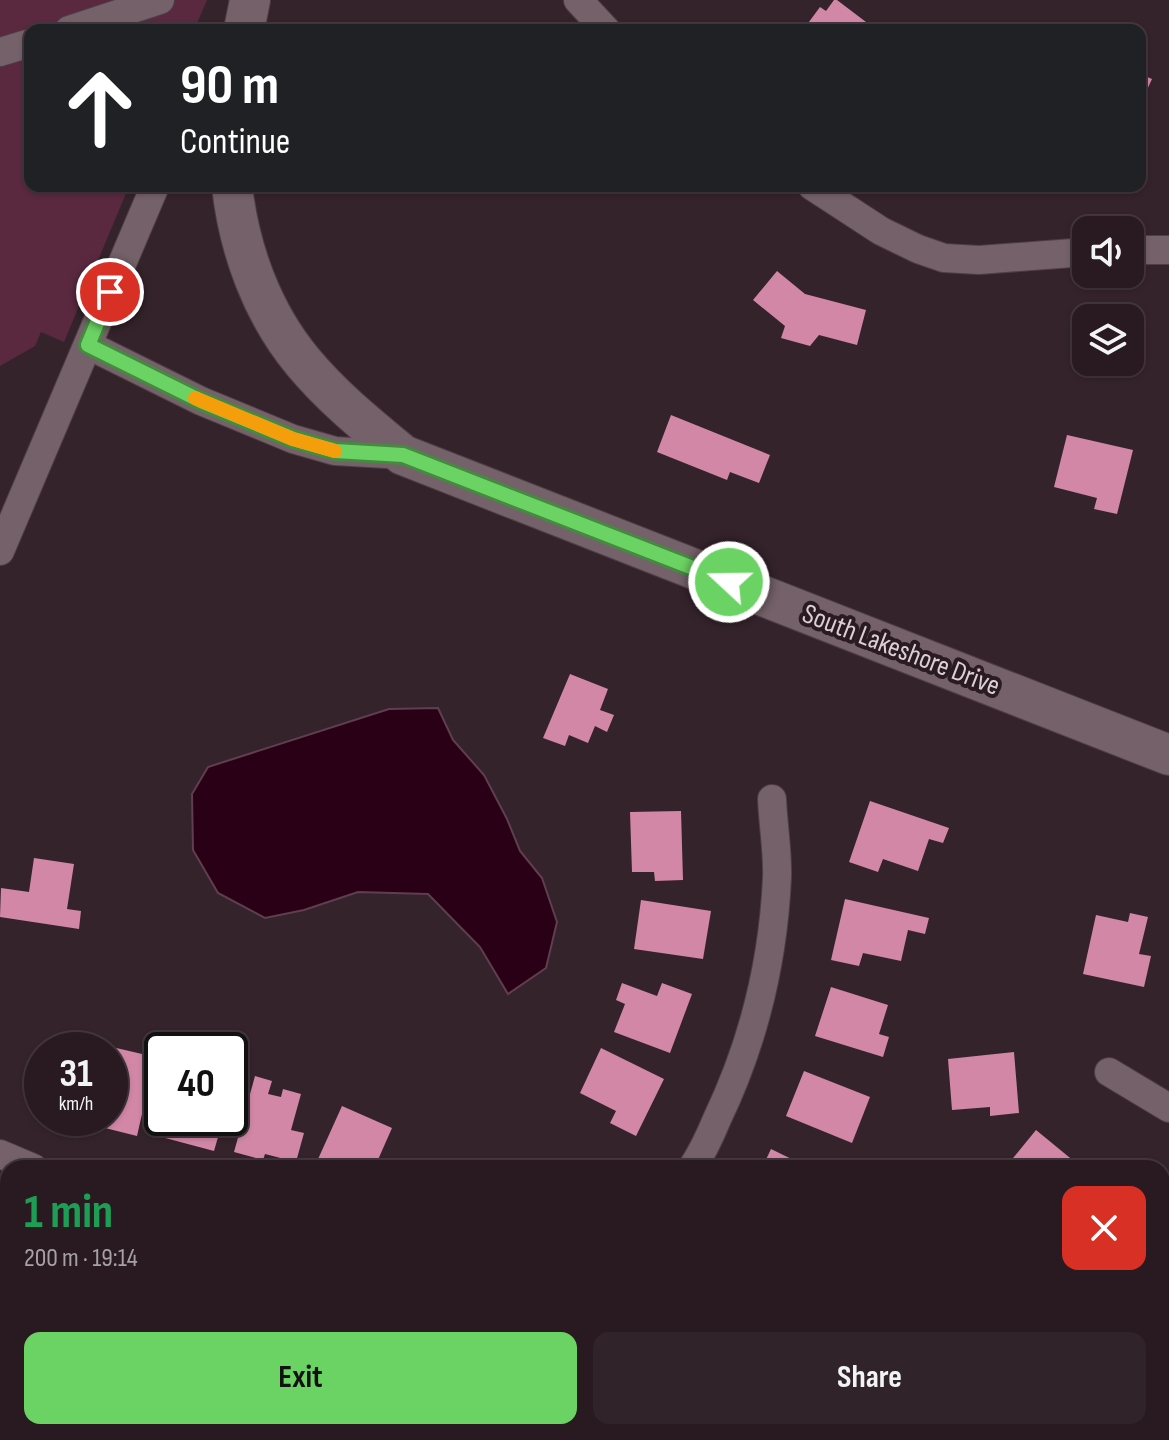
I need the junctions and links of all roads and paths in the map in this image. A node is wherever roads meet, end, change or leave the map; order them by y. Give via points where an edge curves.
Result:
1 (160, 0) edge
2 (248, 0) edge
3 (578, 0) edge
4 (87, 24) edge
5 (233, 24) edge
6 (245, 24) edge
7 (600, 24) edge
8 (24, 45) edge
9 (0, 52) edge
10 (152, 192) edge
11 (233, 192) edge
12 (821, 192) edge
13 (1144, 250) edge
14 (1169, 250) edge
15 (1072, 253) edge
16 (88, 345) junction
17 (403, 455) junction
18 (0, 551) edge
19 (1169, 755) edge
20 (772, 799) dead end
21 (1109, 1072) dead end
22 (1169, 1108) edge
23 (697, 1160) edge

1 - 4 street
2 - 5 street
2 - 6 street
3 - 7 street
8 - 9 street
10 - 16 street
11 - 17 street, South Lakeshore Drive via 249,263 272,317 329,390
12 - 15 street via 881,231 944,258
13 - 14 street
16 - 17 street via 293,439 335,451
16 - 18 street
17 - 19 street, South Lakeshore Drive
20 - 23 street via 777,875 759,1009 736,1079
21 - 22 street

